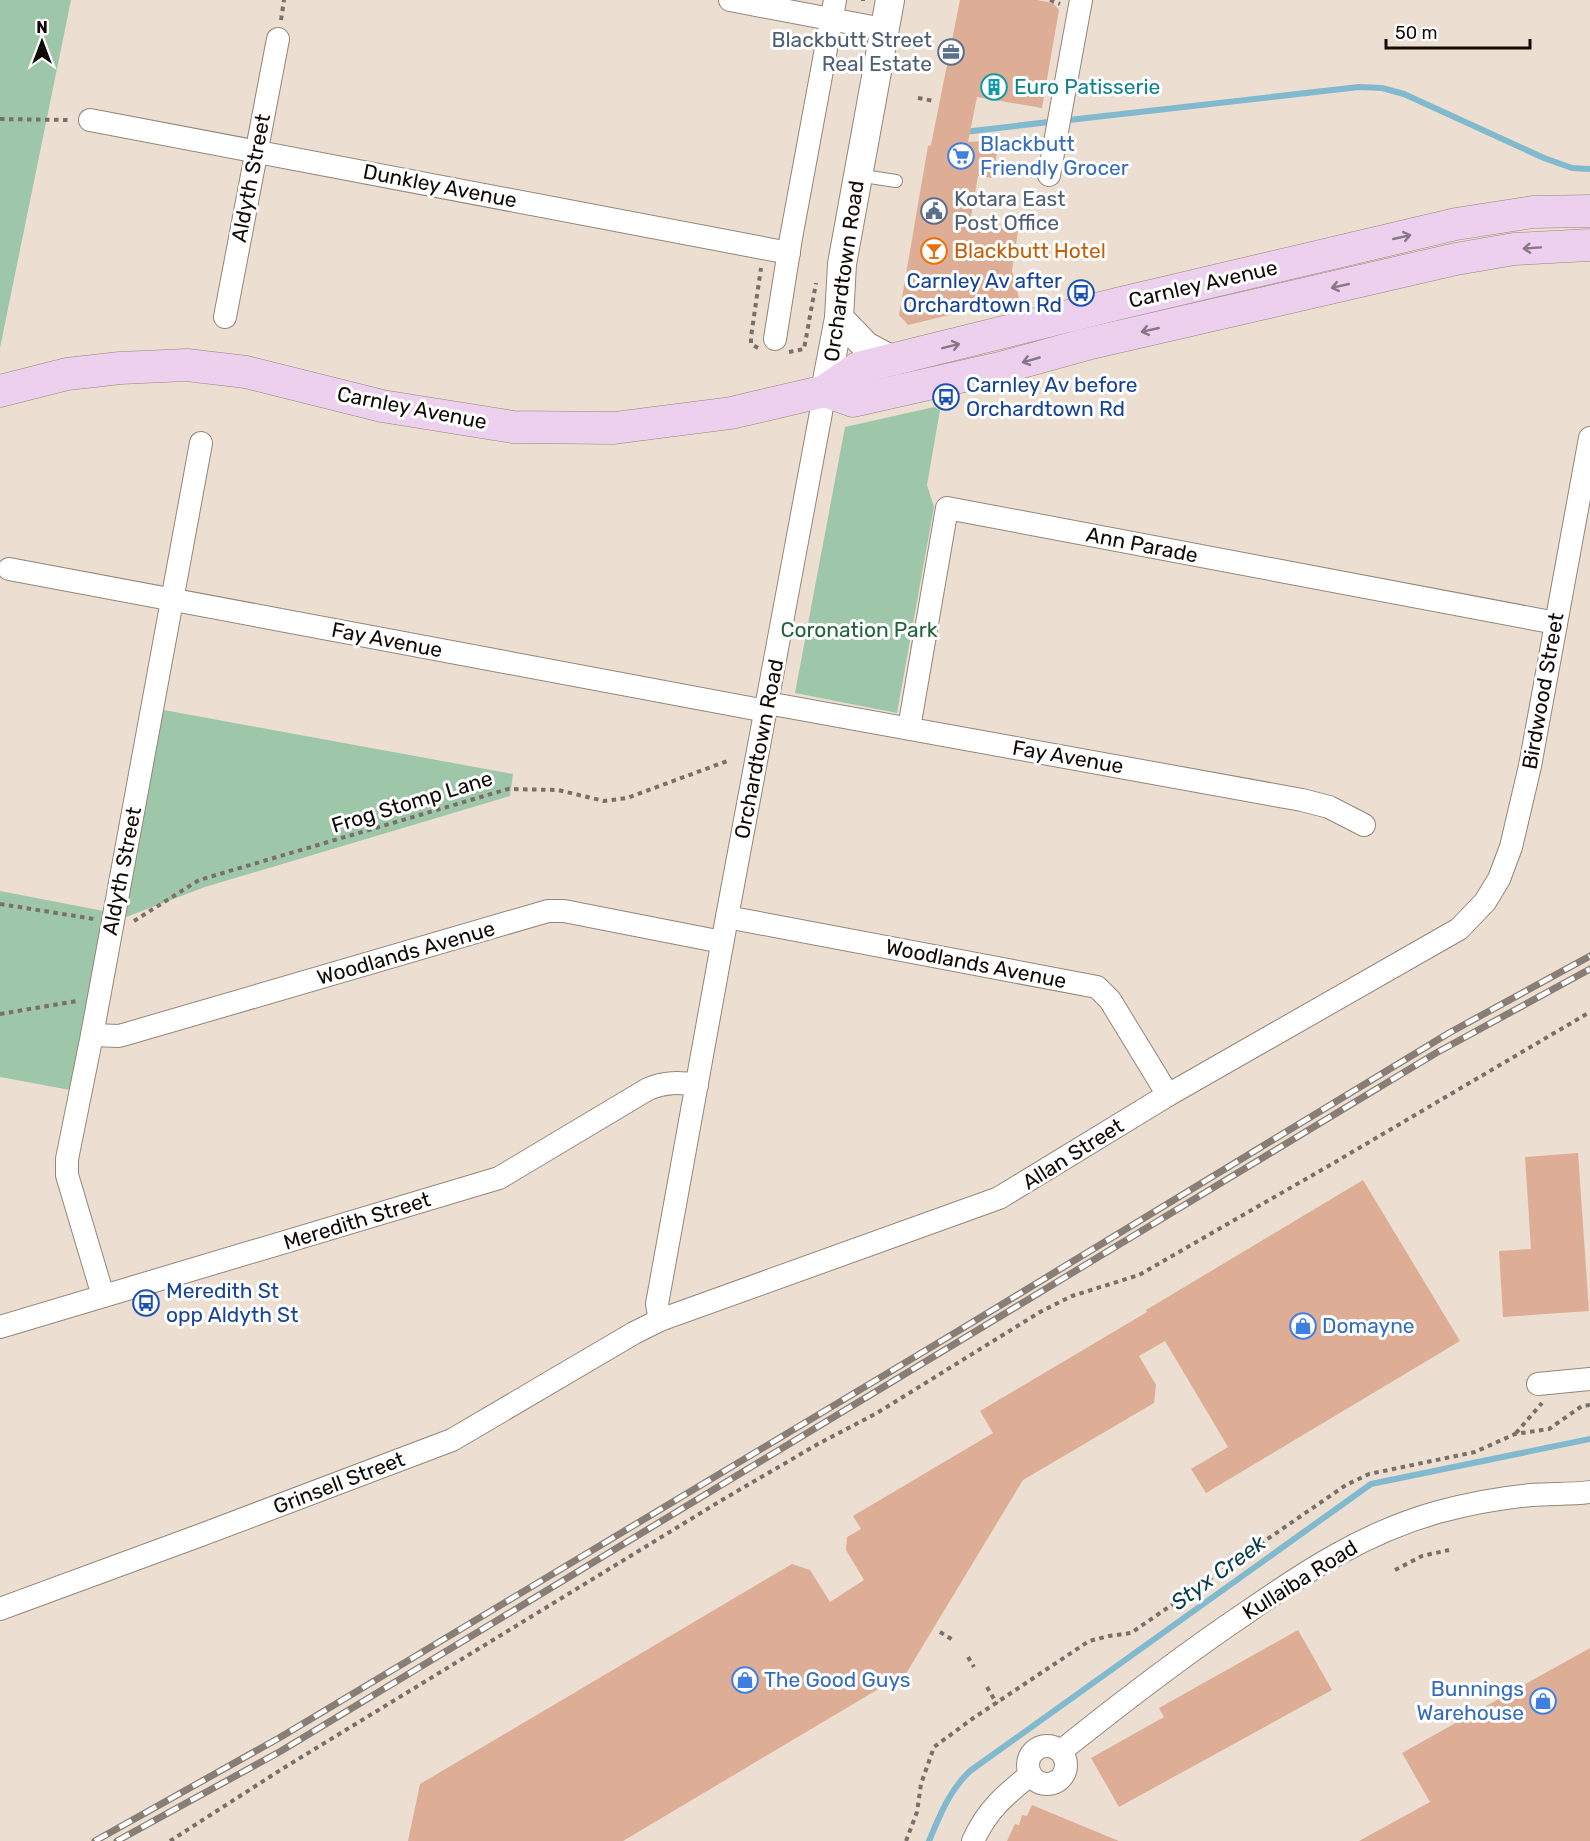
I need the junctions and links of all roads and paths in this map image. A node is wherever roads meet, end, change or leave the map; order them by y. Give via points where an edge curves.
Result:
1 (729, 0) edge
2 (872, 0) edge
3 (1081, 0) edge
4 (834, 10) edge
5 (883, 29) junction
6 (278, 39) dead end
7 (918, 98) dead end
8 (934, 101) dead end
9 (0, 119) edge
10 (90, 120) joint
11 (256, 151) junction
12 (857, 175) junction
13 (1049, 175) dead end
14 (896, 181) dead end
15 (1590, 211) edge
16 (1590, 245) edge
17 (789, 253) junction
18 (225, 317) dead end
19 (839, 318) junction
20 (776, 339) dead end
21 (894, 361) junction
22 (0, 391) edge
23 (825, 391) junction
24 (1590, 438) edge
25 (201, 443) dead end
26 (1587, 466) edge
27 (9, 569) dead end
28 (172, 600) junction
29 (1556, 623) junction
30 (767, 707) junction
31 (909, 728) junction
32 (730, 760) dead end
33 (1364, 825) dead end
34 (0, 904) edge
35 (727, 917) junction
36 (112, 922) junction
37 (1459, 929) joint
38 (722, 942) junction
39 (99, 997) junction
40 (1590, 1012) edge
41 (0, 1014) edge
42 (92, 1035) junction
43 (697, 1084) junction
44 (1168, 1095) junction
45 (103, 1296) junction
46 (660, 1320) junction
47 (0, 1327) edge
48 (1590, 1379) edge
49 (1561, 1381) junction
50 (1538, 1384) dead end
51 (1590, 1405) edge
52 (1515, 1434) junction
53 (1586, 1495) edge
54 (1449, 1550) dead end
55 (1395, 1570) dead end
56 (0, 1609) edge
57 (940, 1632) dead end
58 (953, 1640) dead end
59 (968, 1657) dead end
60 (974, 1667) dead end
61 (987, 1687) dead end
62 (997, 1704) junction
63 (170, 1841) edge
64 (906, 1841) edge
65 (973, 1841) edge

1 - 4 street
2 - 5 street, Orchardtown Road
3 - 13 street
4 - 5 street
4 - 17 street
5 - 12 street, Orchardtown Road
6 - 11 street, Aldyth Street
7 - 8 path
9 - 10 path
10 - 11 street, Dunkley Avenue
11 - 17 street, Dunkley Avenue
11 - 18 street, Aldyth Street
12 - 14 lane
12 - 19 street, Orchardtown Road via 842,264
21 -> 15 main road, Carnley Avenue via 1456,224 1533,212
16 -> 23 main road, Carnley Avenue via 1514,249 1456,259 853,401
17 - 20 street
19 - 21 street via 866,346
19 - 23 street, Orchardtown Road
21 - 23 main road, Carnley Avenue via 858,368
22 - 23 main road, Carnley Avenue via 68,374 187,365 246,372 382,406 513,427 603,428 731,413
23 - 30 street, Orchardtown Road
24 - 26 street, Birdwood Street
25 - 28 street, Aldyth Street
26 - 29 street, Birdwood Street
27 - 28 street, Fay Avenue
28 - 30 street, Fay Avenue
28 - 36 street, Aldyth Street
29 - 31 street, Ann Parade via 947,508
29 - 37 street, Birdwood Street via 1511,847 1485,902
30 - 31 street, Fay Avenue
30 - 35 street, Orchardtown Road
31 - 33 street, Fay Avenue via 1302,800 1329,807
32 - 36 path, Frog Stomp Lane via 627,798 604,801 558,790 508,789 199,880 130,923
34 - 36 path, Frog Stomp Lane
35 - 38 street, Orchardtown Road
35 - 44 street, Woodlands Avenue via 1097,987 1110,1000
36 - 39 street, Aldyth Street
37 - 44 street, Allan Street
38 - 42 street, Woodlands Avenue via 548,911 119,1036
38 - 43 street, Orchardtown Road
39 - 41 path
39 - 42 street, Aldyth Street
40 - 63 path via 1139,1275 1071,1296 1040,1312 877,1413 722,1500
42 - 45 street, Aldyth Street via 66,1167
43 - 45 street, Meredith Street via 670,1083 648,1089 499,1178
43 - 46 street, Orchardtown Road via 657,1304
44 - 46 street, Allan Street via 999,1198
45 - 47 street, Meredith Street
46 - 56 street, Grinsell Street via 452,1440
48 - 49 street
49 - 50 street
49 - 52 path
51 - 52 path via 1549,1429
52 - 62 path via 1475,1452 1369,1474 1347,1485 1143,1626 1131,1633 1089,1641
53 - 65 street, Kullaiba Road via 1532,1495 1473,1504 1386,1530 1340,1551 1180,1658 1061,1752 1067,1767 1063,1776 1044,1783 1030,1774 998,1801
54 - 55 path via 1422,1556
57 - 58 path
59 - 60 path
61 - 62 path
62 - 64 path via 934,1747

